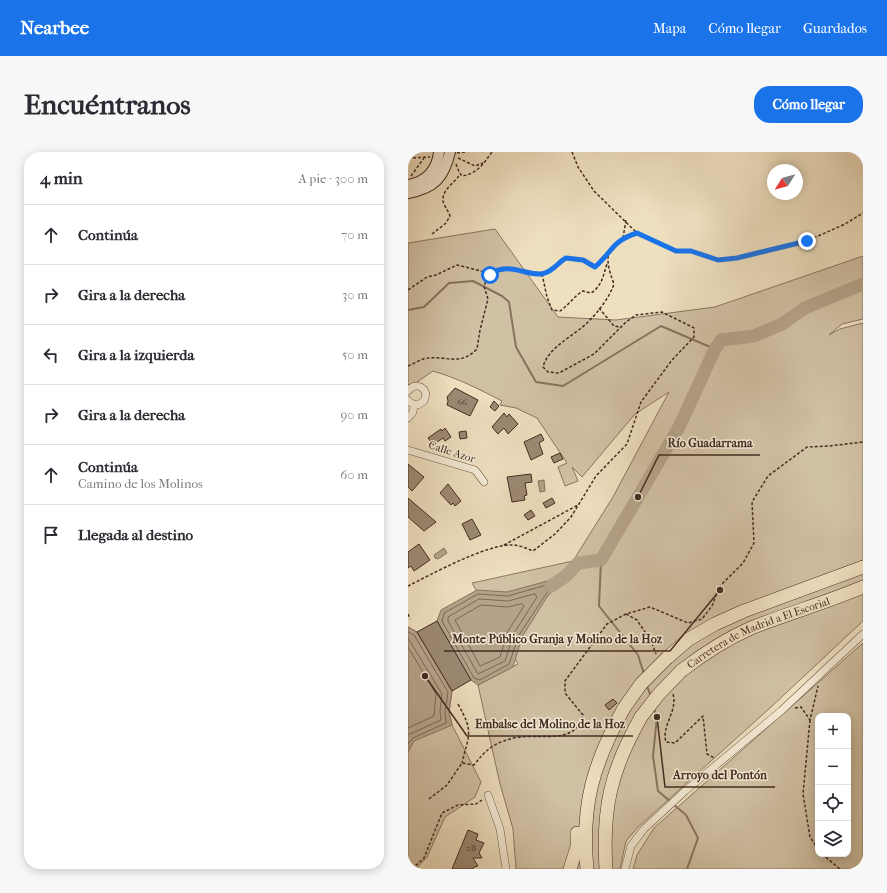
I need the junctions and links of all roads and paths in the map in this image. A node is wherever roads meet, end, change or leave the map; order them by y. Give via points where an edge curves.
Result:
1 (439, 152) edge
2 (492, 152) edge
3 (572, 152) edge
4 (453, 155) edge
5 (408, 158) edge
6 (483, 163) junction
7 (460, 174) junction
8 (409, 182) edge
9 (408, 193) edge
10 (863, 213) edge
11 (626, 220) junction
12 (637, 233) junction
13 (432, 234) dead end
14 (623, 238) junction
15 (608, 256) junction
16 (607, 264) junction
17 (495, 272) junction
18 (542, 274) junction
19 (408, 290) edge
20 (600, 308) junction
21 (620, 327) junction
22 (408, 366) edge
23 (408, 390) edge
24 (408, 400) edge
25 (414, 405) junction
26 (408, 418) edge
27 (863, 442) edge
28 (408, 450) edge
29 (484, 482) dead end
30 (579, 505) junction
31 (502, 546) junction
32 (863, 567) edge
33 (408, 586) edge
34 (863, 587) edge
35 (408, 614) edge
36 (626, 614) junction
37 (410, 619) dead end
38 (863, 634) edge
39 (662, 656) junction
40 (820, 674) junction
41 (672, 690) dead end
42 (458, 704) dead end
43 (781, 711) junction
44 (810, 720) junction
45 (606, 740) junction
46 (721, 761) junction
47 (462, 763) junction
48 (488, 796) joint
49 (428, 799) dead end
50 (815, 844) edge
51 (826, 857) edge
52 (625, 868) edge
53 (412, 869) edge
54 (506, 869) edge
55 (570, 869) edge
56 (587, 869) edge
57 (606, 869) edge
58 (840, 869) edge

1 - 8 street via 435,169 430,175
2 - 6 path
3 - 11 path via 578,167 594,191
4 - 6 path via 475,166
4 - 7 path
4 - 9 street via 439,178 425,188
5 - 8 path via 424,158 412,173
6 - 7 path via 469,175
7 - 13 path via 446,190 443,198 450,216 446,223
10 - 12 path via 807,241 737,258 718,260 691,251 676,251
11 - 12 path
11 - 14 path
12 - 14 path
14 - 15 path via 616,243
15 - 16 path
15 - 18 path via 595,267 583,260 566,258 555,269
16 - 18 path via 601,284 595,291 577,294 560,311 552,310
16 - 20 path via 614,284 610,296
17 - 18 path via 515,268
17 - 19 path via 456,265 427,277
17 - 22 path via 484,286 488,298 479,344 472,355 466,359 427,358
20 - 21 path via 614,326
20 - 21 path via 588,322 545,359 544,367 548,372 559,374 594,354
21 - 30 path via 636,316 662,312 694,328 694,337 641,402 627,444 596,476
23 - 25 street via 415,386 425,390 424,401
24 - 25 street
25 - 26 street via 413,412
27 - 36 path via 808,446 768,476 752,502 754,543 742,563 719,587 712,606 702,619 688,623 650,608
28 - 29 street, Calle Azor via 475,470
30 - 31 path
30 - 31 path via 555,534 533,551 519,545
31 - 33 path via 460,561
32 - 39 highway, Carretera de Madrid a El Escorial via 744,611
34 - 57 highway, Carretera de Madrid a El Escorial, bridge via 751,628 701,655 658,695 628,740 614,774 606,805
35 - 37 path
36 - 39 path via 638,620
36 - 47 path via 606,624 565,681 564,694 583,715 581,725 573,731 554,737 534,735 511,738 486,750 474,765
38 - 40 street
39 - 45 highway, Carretera de Madrid a El Escorial, bridge via 624,708
40 - 43 street
40 - 44 path
41 - 46 path via 675,701 664,735 666,742 675,743 703,716 707,754
42 - 47 path via 469,728
43 - 44 path via 801,707
43 - 46 street
44 - 50 path via 803,794 810,837
45 - 55 highway via 593,759 583,790 577,827 577,847
45 - 56 highway, Carretera de Madrid a El Escorial via 594,773 586,812
46 - 52 street via 644,829 631,846
47 - 49 path via 448,785
48 - 53 path via 476,804 458,805 442,813 424,858
48 - 54 street via 500,828
51 - 58 path

